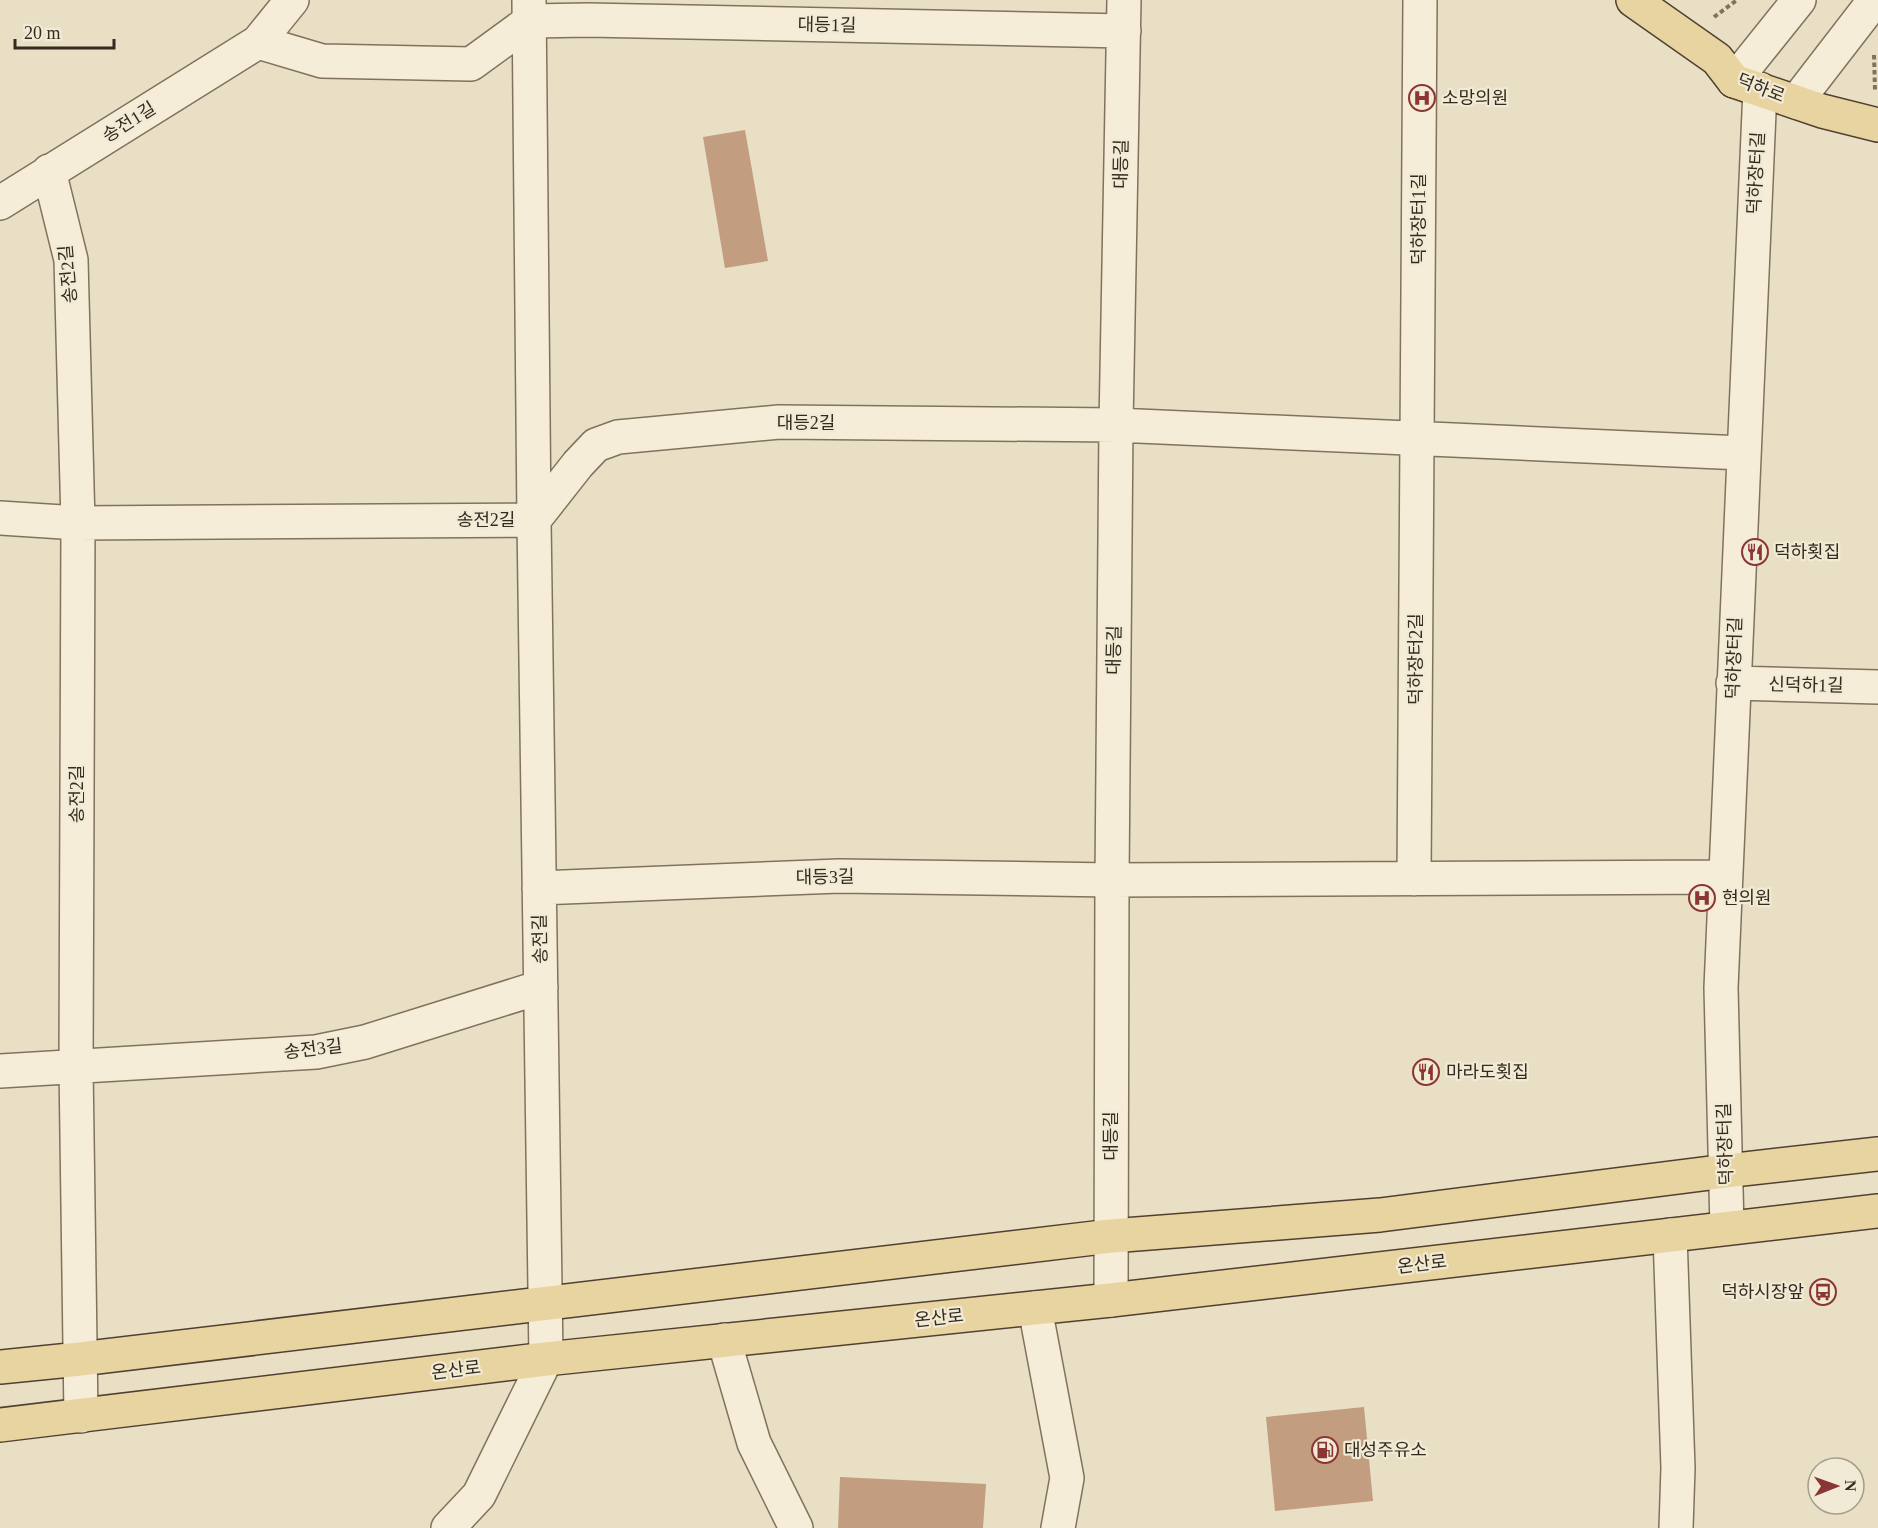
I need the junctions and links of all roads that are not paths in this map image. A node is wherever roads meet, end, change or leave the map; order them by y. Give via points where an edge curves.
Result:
1 (292, 0) edge
2 (1420, 0) edge
3 (1632, 0) edge
4 (1799, 0) edge
5 (1878, 2) edge
6 (530, 10) edge
7 (1124, 15) edge
8 (258, 42) junction
9 (1747, 85) junction
10 (1796, 102) junction
11 (1878, 125) edge
12 (49, 171) junction
13 (0, 203) edge
14 (1116, 425) junction
15 (1417, 439) junction
16 (1742, 453) junction
17 (0, 518) edge
18 (534, 520) junction
19 (78, 523) junction
20 (1733, 683) junction
21 (1878, 687) edge
22 (1725, 877) junction
23 (1414, 879) junction
24 (1112, 880) junction
25 (539, 888) junction
26 (541, 987) junction
27 (76, 1066) junction
28 (0, 1071) edge
29 (1878, 1155) edge
30 (1726, 1171) junction
31 (1878, 1210) edge
32 (1727, 1228) junction
33 (1670, 1235) junction
34 (1111, 1236) junction
35 (1111, 1300) junction
36 (545, 1303) junction
37 (1035, 1308) junction
38 (724, 1341) junction
39 (80, 1359) junction
40 (546, 1359) junction
41 (0, 1367) edge
42 (81, 1416) junction
43 (0, 1425) edge
44 (448, 1528) edge
45 (796, 1528) edge
46 (1058, 1528) edge
47 (1676, 1528) edge

1 - 8 street, 송전1길
2 - 15 street, 덕하장터1길
3 - 9 main road, 덕하로 via 1717,59
4 - 9 street
5 - 10 street via 1867,10
6 - 7 street, 대등1길 via 588,20
6 - 8 street via 471,64 322,62
6 - 18 street, 송전길
7 - 14 street, 대등길
8 - 12 street, 송전1길
9 - 10 main road, 덕하로
9 - 16 street, 덕하장터길
10 - 11 main road, 덕하로
12 - 13 street, 송전1길
12 - 19 street, 송전2길 via 71,260
14 - 15 street
14 - 18 street, 대등2길 via 778,422 618,437 596,445
14 - 24 street, 대등길
15 - 16 street
15 - 23 street, 덕하장터2길
16 - 20 street, 덕하장터길
17 - 19 street, 송전2길
18 - 19 street, 송전2길
18 - 25 street, 송전길
19 - 27 street, 송전2길
20 - 21 street, 신덕하1길
20 - 22 street, 덕하장터길
22 - 23 street
22 - 30 street, 덕하장터길 via 1720,988
23 - 24 street
24 - 25 street, 대등3길 via 838,876
24 - 34 street, 대등길
25 - 26 street, 송전길
26 - 27 street, 송전3길 via 365,1042 316,1052
26 - 36 street, 송전길
27 - 28 street, 송전3길
27 - 39 street
29 - 30 main road
30 - 32 street, 덕하장터길
30 - 34 main road via 1380,1215
31 - 32 main road, 온산로
32 - 33 main road, 온산로
33 - 35 main road, 온산로
33 - 47 street via 1678,1468
34 - 35 street, 대등길
34 - 36 main road
35 - 37 main road, 온산로
36 - 39 main road
36 - 40 street, 송전길
37 - 38 main road, 온산로
37 - 46 street via 1067,1478
38 - 40 main road, 온산로
38 - 45 street via 754,1443
39 - 41 main road
39 - 42 street
40 - 42 main road, 온산로
40 - 44 street via 479,1495
42 - 43 main road, 온산로

